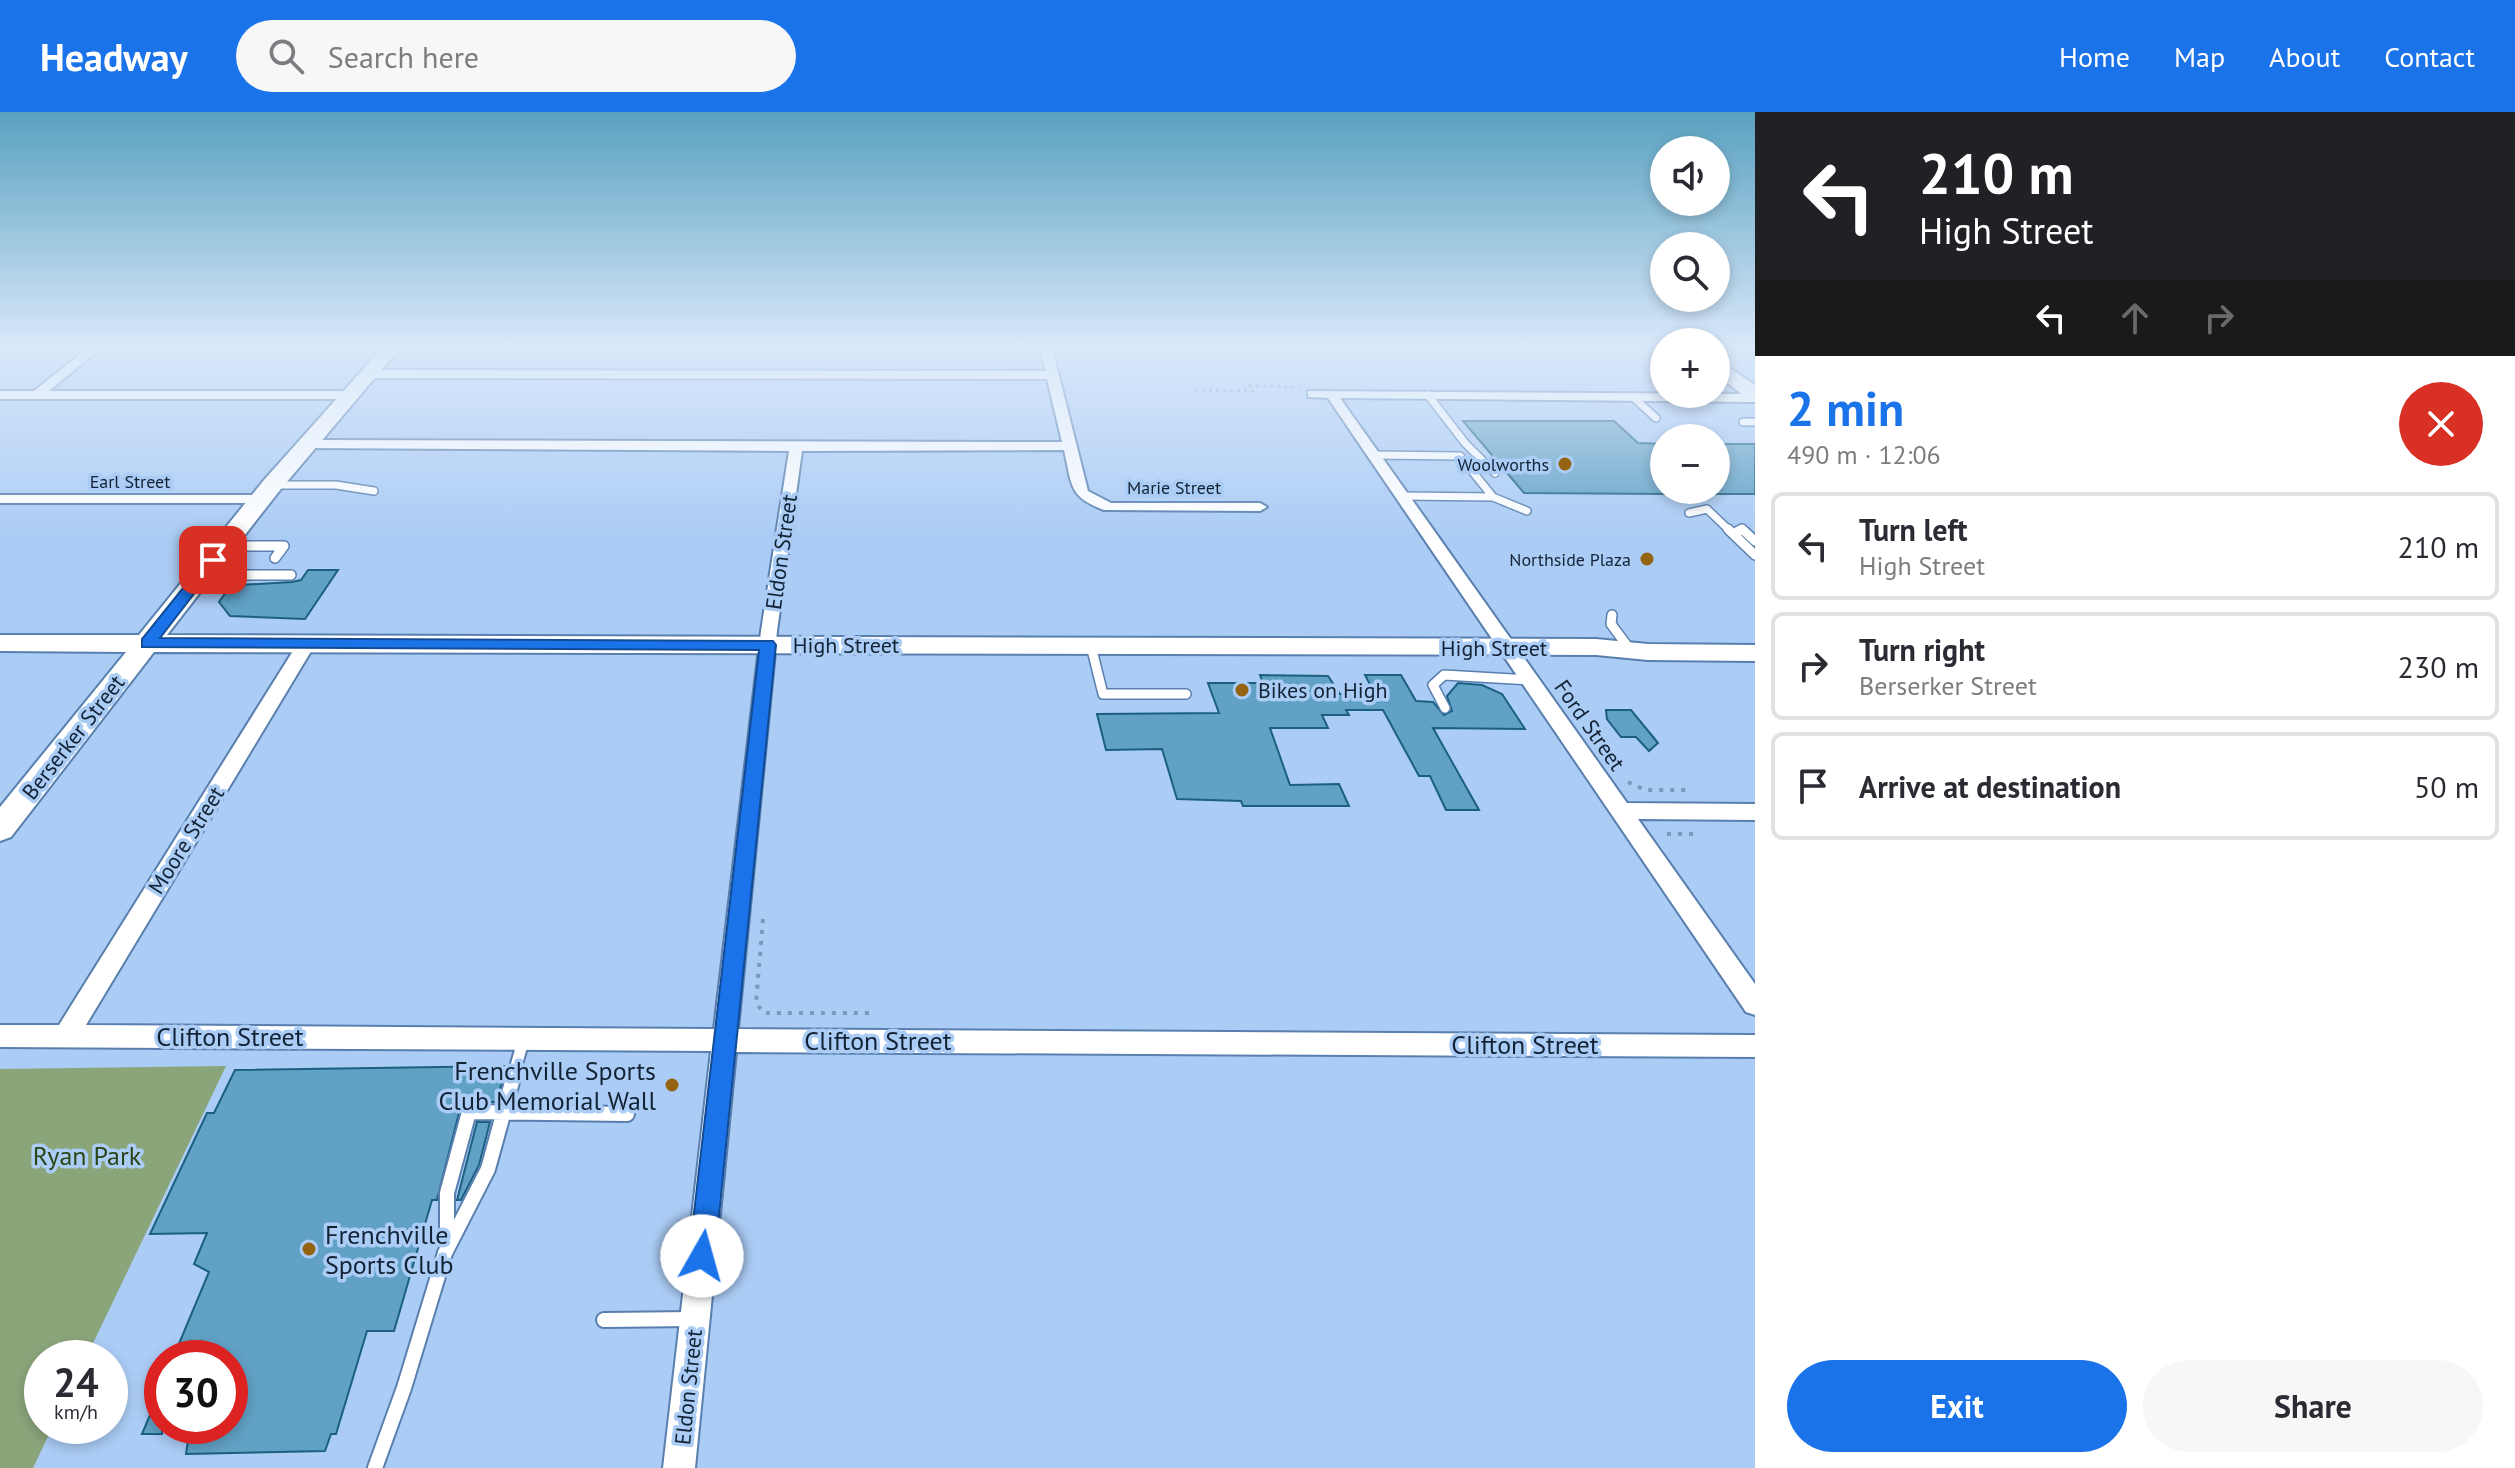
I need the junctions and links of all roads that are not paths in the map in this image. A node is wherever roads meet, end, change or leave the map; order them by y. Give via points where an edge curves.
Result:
1 (336, 411) edge
2 (1062, 411) edge
3 (1343, 411) edge
4 (1441, 411) edge
5 (1649, 411) edge
6 (1656, 418) dead end
7 (1743, 422) dead end
8 (1755, 422) edge
9 (1465, 443) junction
10 (306, 444) junction
11 (1070, 446) junction
12 (796, 447) junction
13 (1374, 455) junction
14 (1460, 456) junction
15 (1495, 473) dead end
16 (374, 491) dead end
17 (266, 492) junction
18 (1403, 496) junction
19 (1493, 497) junction
20 (0, 499) edge
21 (1260, 507) dead end
22 (1527, 511) dead end
23 (1689, 513) dead end
24 (1733, 534) junction
25 (1755, 541) edge
26 (224, 546) junction
27 (1755, 555) edge
28 (275, 558) dead end
29 (202, 575) junction
30 (291, 575) dead end
31 (1612, 615) dead end
32 (0, 643) edge
33 (147, 643) junction
34 (307, 643) junction
35 (1755, 643) edge
36 (768, 645) junction
37 (1091, 646) junction
38 (1628, 647) junction
39 (1508, 648) junction
40 (1755, 653) edge
41 (1530, 680) junction
42 (1186, 694) dead end
43 (1445, 708) dead end
44 (1620, 811) junction
45 (1755, 812) edge
46 (0, 829) edge
47 (1755, 1004) edge
48 (0, 1036) edge
49 (66, 1036) junction
50 (524, 1038) junction
51 (726, 1039) junction
52 (1755, 1046) edge
53 (504, 1112) junction
54 (627, 1114) dead end
55 (445, 1253) junction
56 (695, 1318) junction
57 (604, 1320) dead end
58 (375, 1468) edge
59 (679, 1468) edge

1 - 10 main road, Berserker Street
2 - 11 street
3 - 13 street, Ford Street
4 - 9 lane
5 - 6 lane
7 - 8 lane
9 - 14 lane
9 - 15 lane
10 - 12 street
10 - 17 main road, Berserker Street
11 - 12 street
11 - 21 street, Marie Street via 1081,493 1109,507
12 - 36 street, Eldon Street
13 - 14 lane
13 - 18 street, Ford Street
14 - 19 lane
16 - 17 lane via 336,485
17 - 20 street, Earl Street
17 - 26 main road, Berserker Street
18 - 19 lane
18 - 39 street, Ford Street
19 - 22 lane
23 - 24 lane via 1707,509
24 - 25 lane via 1742,529
24 - 27 lane
26 - 28 lane via 284,546
26 - 29 main road, Berserker Street
29 - 30 lane
29 - 33 main road, Berserker Street
31 - 38 lane via 1611,624
32 - 33 main road, High Street
33 - 34 main road, High Street
33 - 46 main road, Berserker Street
34 - 36 main road, High Street
34 - 49 street, Moore Street
35 - 38 main road, High Street
36 - 37 main road, High Street
36 - 51 street, Eldon Street
37 - 39 main road, High Street
37 - 42 lane via 1103,694
38 - 39 main road, High Street
38 - 40 main road, High Street
39 - 41 street, Ford Street
41 - 43 lane via 1444,675 1433,685
41 - 44 street, Ford Street
44 - 45 street
44 - 47 street, Ford Street
48 - 49 street, Clifton Street
49 - 50 street, Clifton Street
50 - 51 street, Clifton Street
50 - 53 lane
51 - 52 street, Clifton Street
51 - 56 street, Eldon Street
53 - 54 lane
53 - 55 lane via 483,1182
53 - 55 lane via 469,1112 447,1193
55 - 58 lane
56 - 57 lane
56 - 59 street, Eldon Street

